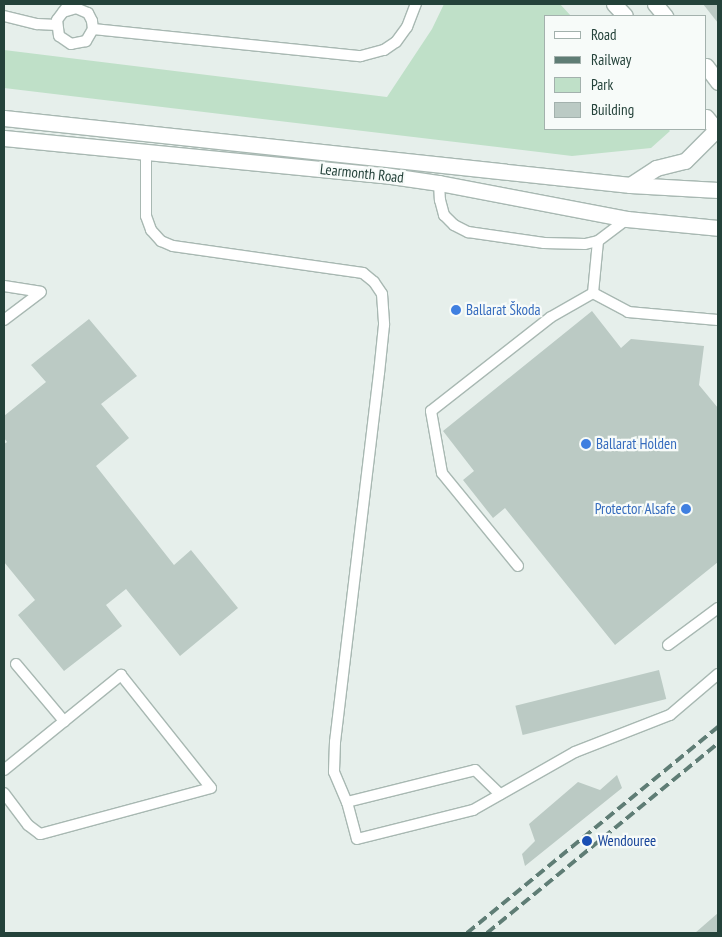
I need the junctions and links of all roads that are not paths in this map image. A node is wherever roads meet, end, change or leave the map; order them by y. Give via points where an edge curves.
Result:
1 (416, 4) edge
2 (614, 4) edge
3 (655, 4) edge
4 (66, 8) edge
5 (86, 9) edge
6 (623, 15) edge
7 (664, 15) edge
8 (4, 16) edge
9 (56, 26) junction
10 (93, 29) junction
11 (707, 67) edge
12 (718, 82) edge
13 (4, 118) edge
14 (707, 118) edge
15 (717, 131) edge
16 (146, 134) junction
17 (4, 138) edge
18 (146, 154) junction
19 (439, 183) junction
20 (630, 185) junction
21 (718, 190) edge
22 (627, 219) junction
23 (718, 228) edge
24 (598, 241) junction
25 (4, 286) edge
26 (594, 293) junction
27 (4, 320) edge
28 (718, 320) edge
29 (518, 566) dead end
30 (718, 608) edge
31 (668, 645) dead end
32 (16, 664) dead end
33 (718, 674) edge
34 (64, 721) junction
35 (4, 770) edge
36 (4, 793) edge
37 (500, 794) junction
38 (348, 802) junction

1 - 10 lane via 407,27 396,42 384,50 361,56
2 - 6 main road
3 - 7 main road
4 - 5 lane
4 - 9 lane
5 - 10 lane
8 - 9 lane
9 - 10 lane via 59,36 71,44 86,41
11 - 12 main road
13 - 16 main road, Learmonth Road
14 - 15 main road
15 - 20 main road via 684,162 656,168
16 - 18 main road
16 - 20 main road, Learmonth Road
17 - 18 main road, Learmonth Road
18 - 19 main road, Learmonth Road via 384,175
18 - 38 lane via 146,216 151,230 161,241 173,246 363,273 382,294 384,325 379,373 335,742 334,772
19 - 22 main road, Learmonth Road
19 - 24 lane via 442,210 450,222 462,230 572,245
20 - 21 main road, Learmonth Road
22 - 23 main road, Learmonth Road
22 - 24 lane
24 - 26 lane
25 - 27 lane via 41,292
26 - 28 lane via 628,312
26 - 29 lane via 551,317 431,411 442,473
30 - 31 lane
32 - 34 lane
33 - 37 lane via 670,716 575,752
34 - 35 lane
34 - 36 lane via 121,675 211,788 40,834 28,825
37 - 38 lane via 475,770
37 - 38 lane via 473,810 357,839

